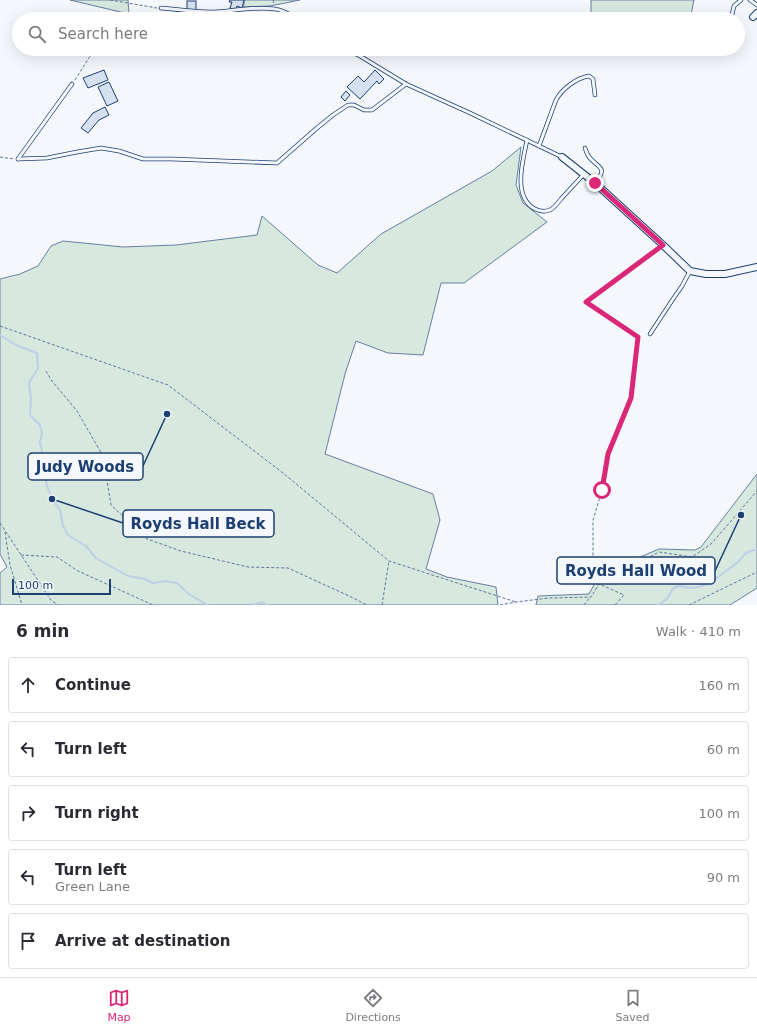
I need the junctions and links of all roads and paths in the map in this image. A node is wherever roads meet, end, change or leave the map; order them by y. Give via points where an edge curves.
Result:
1 (110, 0) edge
2 (741, 0) edge
3 (750, 0) edge
4 (757, 5) edge
5 (161, 10) junction
6 (157, 12) edge
7 (211, 12) edge
8 (211, 12) edge
9 (283, 12) edge
10 (733, 12) edge
11 (90, 56) edge
12 (360, 56) edge
13 (72, 84) joint
14 (406, 84) junction
15 (595, 95) dead end
16 (527, 140) junction
17 (539, 146) junction
18 (585, 148) dead end
19 (562, 157) joint
20 (0, 158) edge
21 (18, 160) junction
22 (584, 174) junction
23 (595, 183) junction
24 (663, 245) junction
25 (757, 267) edge
26 (690, 271) junction
27 (0, 326) edge
28 (650, 334) dead end
29 (46, 371) dead end
30 (757, 491) edge
31 (0, 523) edge
32 (5, 530) junction
33 (21, 555) junction
34 (389, 561) junction
35 (757, 572) edge
36 (599, 584) junction
37 (590, 597) junction
38 (516, 602) junction
39 (22, 605) edge
40 (58, 605) edge
41 (153, 605) edge
42 (366, 605) edge
43 (382, 605) edge
44 (500, 605) edge
45 (584, 605) edge
46 (615, 605) edge
47 (689, 605) edge

1 - 5 path
2 - 10 lane via 734,6
3 - 4 lane
5 - 6 path
5 - 7 lane
8 - 9 lane via 255,8
11 - 13 path
12 - 14 lane
13 - 21 lane
14 - 16 lane
14 - 21 lane via 372,110 348,105 332,115 277,163 143,159 101,148 47,158
15 - 17 lane via 589,76 565,88 556,100
16 - 17 lane
16 - 22 lane via 521,188 524,198 534,209 549,211
17 - 19 lane
18 - 23 lane via 587,155 602,170
19 - 22 street
20 - 21 path
22 - 23 street
23 - 24 street
24 - 26 street
24 - 36 path via 586,302 638,337 631,398 608,454 602,490 593,520 593,556
25 - 26 street via 725,274
26 - 28 lane
27 - 34 path via 168,385 283,473
29 - 42 path via 77,411 103,456 111,505 147,539 182,551 248,567 288,568
30 - 36 path via 711,544 692,556 659,552
31 - 32 path
32 - 33 path
32 - 39 path via 10,564
33 - 40 path via 51,600
33 - 41 path via 57,557 78,571
34 - 38 path
34 - 43 path
35 - 47 path
36 - 37 path
36 - 46 path via 624,596
37 - 38 path
37 - 45 path
38 - 44 path

